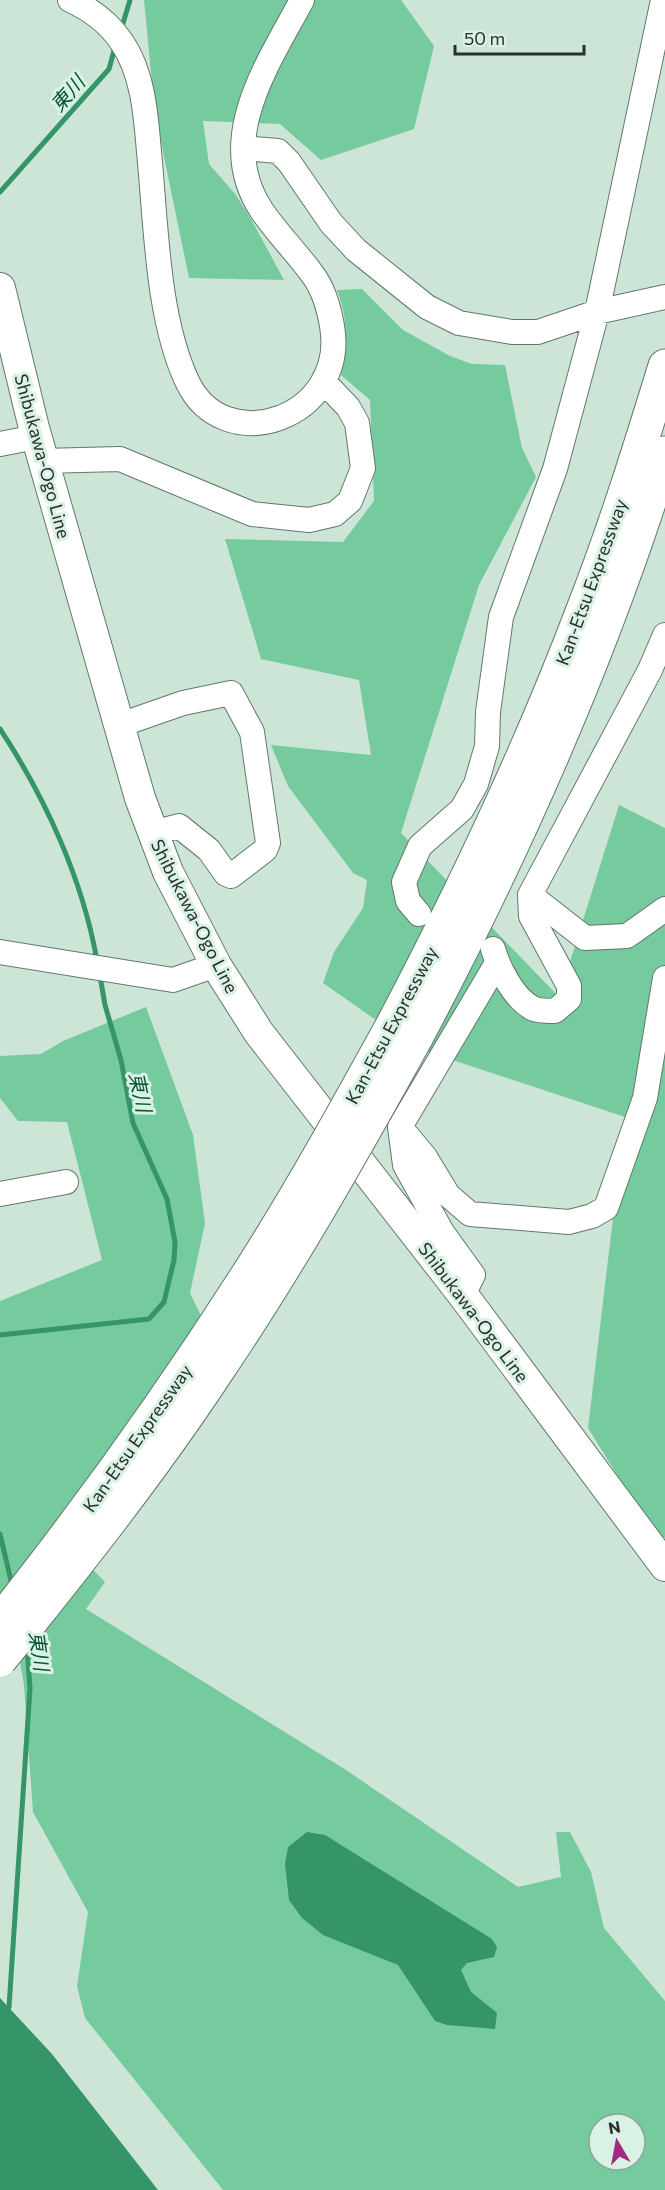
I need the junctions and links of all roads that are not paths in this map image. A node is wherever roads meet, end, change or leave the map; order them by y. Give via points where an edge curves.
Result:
1 (70, 0) edge
2 (302, 0) edge
3 (663, 0) edge
4 (243, 148) junction
5 (0, 288) edge
6 (665, 297) edge
7 (603, 310) junction
8 (665, 366) edge
9 (325, 383) junction
10 (0, 444) edge
11 (40, 449) junction
12 (665, 453) edge
13 (665, 635) edge
14 (120, 725) junction
15 (152, 833) junction
16 (530, 895) junction
17 (665, 909) edge
18 (419, 914) dead end
19 (0, 952) edge
20 (216, 965) junction
21 (665, 978) edge
22 (405, 1031) junction
23 (400, 1127) junction
24 (66, 1182) dead end
25 (0, 1194) edge
26 (463, 1295) junction
27 (665, 1566) edge
28 (0, 1621) edge
29 (0, 1660) edge

1 - 9 street via 101,19 121,41 136,73 145,111 164,295 174,348 193,395 216,414 240,423 263,422 285,418 303,407
2 - 4 street via 256,87 245,122
3 - 7 street
4 - 7 street via 278,151 356,250 427,307 459,323 538,332
4 - 9 street via 245,169 261,210 315,278 330,312 333,360
5 - 11 main road, Shibukawa-Ogo Line
6 - 7 street
7 - 18 street via 555,469 501,617 487,746 476,784 462,809 420,846 405,882 408,901
8 - 22 highway, Kan-Etsu Expressway via 585,607 445,923
9 - 11 street via 348,406 357,423 363,468 350,501 335,514 309,520 252,514 120,459
10 - 11 street
11 - 14 main road, Shibukawa-Ogo Line
12 - 22 highway, Kan-Etsu Expressway via 610,615 562,735 456,962
13 - 16 street
14 - 15 main road, Shibukawa-Ogo Line
14 - 15 street via 183,703 231,693 252,732 265,850 231,876 209,850 179,826
15 - 20 main road, Shibukawa-Ogo Line
16 - 17 street via 585,938 627,936
16 - 23 street via 531,916 570,986 569,999 555,1011 533,1009 518,995 495,956
19 - 20 street via 173,980
20 - 26 main road, Shibukawa-Ogo Line via 259,1033
21 - 23 street via 645,1098 606,1208 592,1216 569,1222 470,1214 448,1195 425,1157
22 - 28 highway, Kan-Etsu Expressway, bridge via 199,1350 129,1451
22 - 29 highway, Kan-Etsu Expressway, bridge via 287,1263 144,1476
23 - 26 street via 405,1165 442,1232 473,1275
24 - 25 street
26 - 27 main road, Shibukawa-Ogo Line

